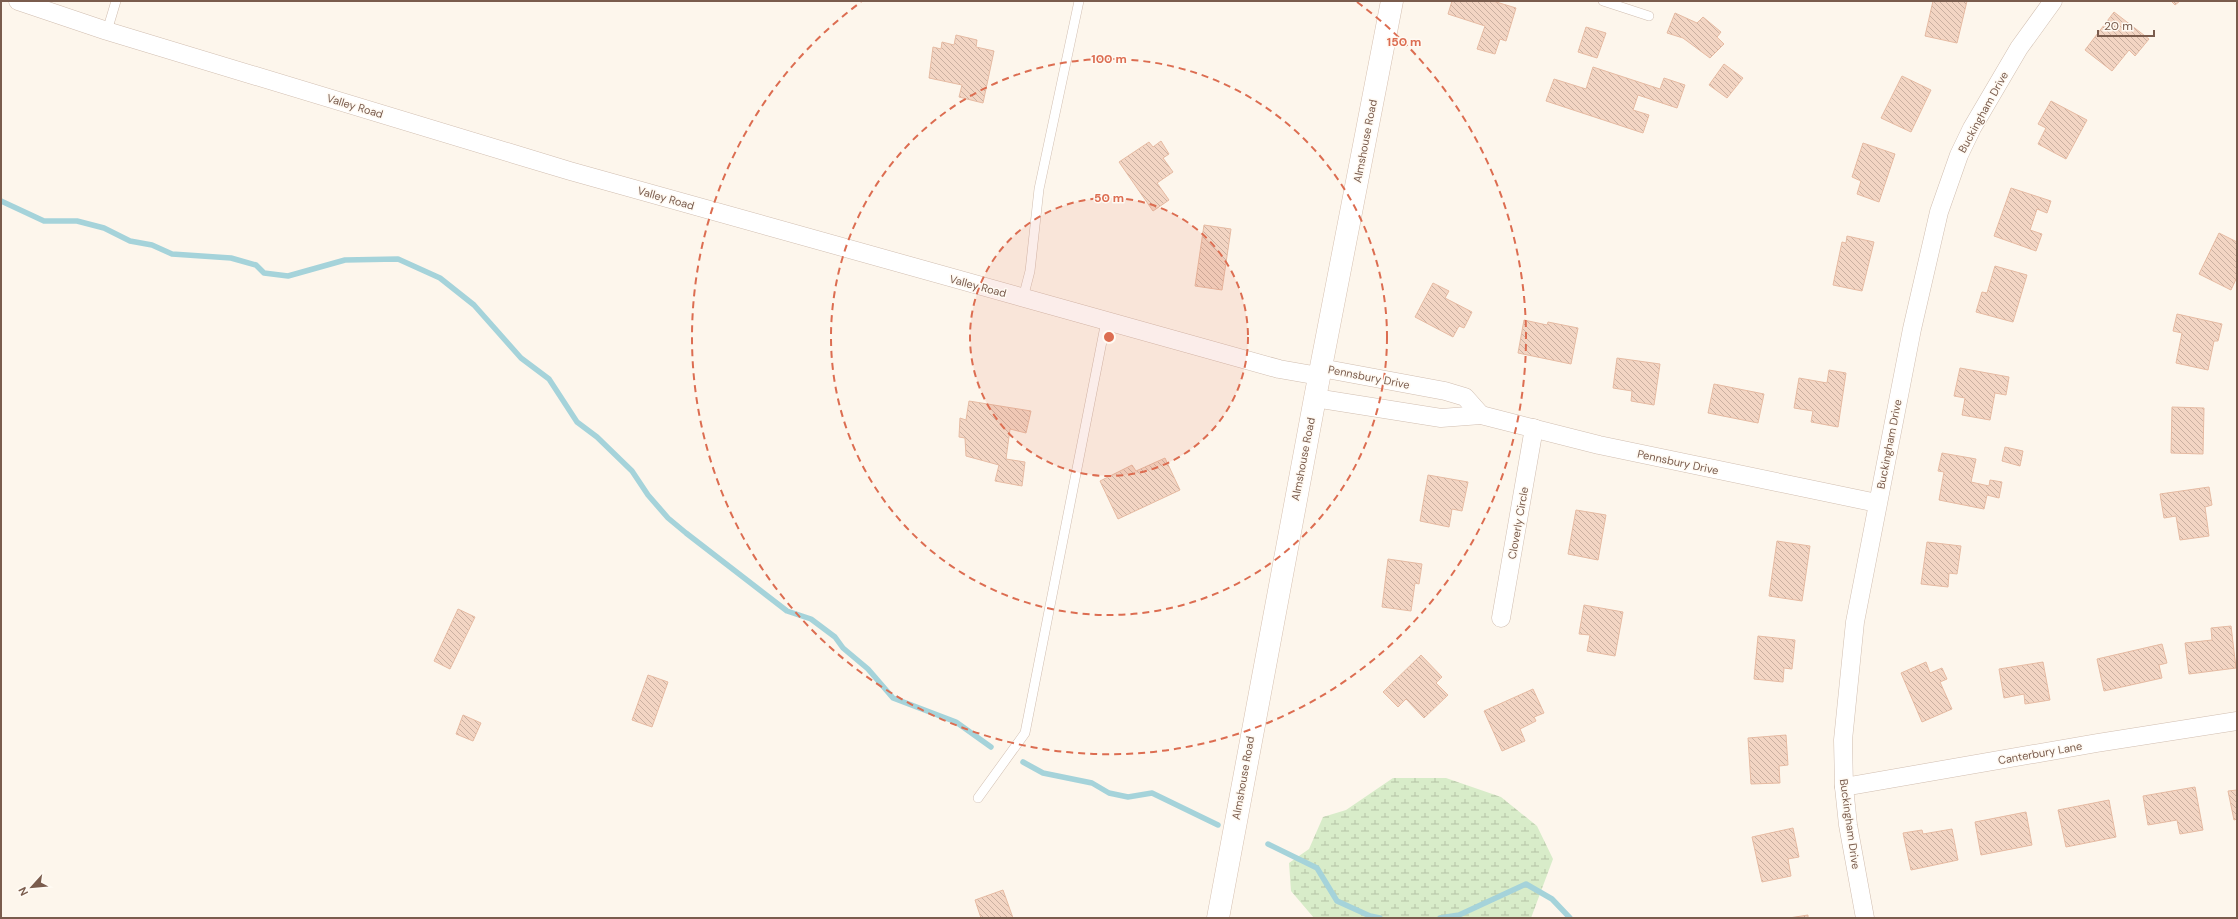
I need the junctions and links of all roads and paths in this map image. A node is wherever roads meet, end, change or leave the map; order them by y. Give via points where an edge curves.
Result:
1 (18, 1) edge
2 (116, 1) edge
3 (1079, 1) edge
4 (1392, 1) edge
5 (1603, 1) edge
6 (2053, 1) edge
7 (1649, 16) dead end
8 (108, 30) junction
9 (1023, 298) junction
10 (1106, 321) junction
11 (1320, 372) junction
12 (1315, 398) junction
13 (1480, 415) junction
14 (1534, 428) junction
15 (1877, 503) junction
16 (1502, 618) dead end
17 (2237, 722) edge
18 (1844, 787) junction
19 (978, 798) dead end
20 (1218, 918) edge
21 (1865, 918) edge

1 - 8 street, Valley Road
2 - 8 lane
3 - 9 lane via 1039,189 1030,272
4 - 11 main road, Almshouse Road
5 - 7 lane
6 - 15 street, Buckingham Drive via 2019,48 1972,128 1948,184 1912,329
8 - 9 street, Valley Road via 570,171
9 - 10 street, Valley Road
10 - 11 street, Valley Road via 1279,369
10 - 19 lane via 1024,733
11 - 12 main road, Almshouse Road
11 - 13 street, Pennsbury Drive via 1446,391 1465,397
12 - 13 street, Pennsbury Drive via 1441,418
12 - 20 main road, Almshouse Road
13 - 14 street, Pennsbury Drive
14 - 15 street, Pennsbury Drive via 1676,462
14 - 16 street, Cloverly Circle
15 - 18 street, Buckingham Drive via 1855,622 1843,740
17 - 18 street, Canterbury Lane via 2097,743
18 - 21 street, Buckingham Drive

